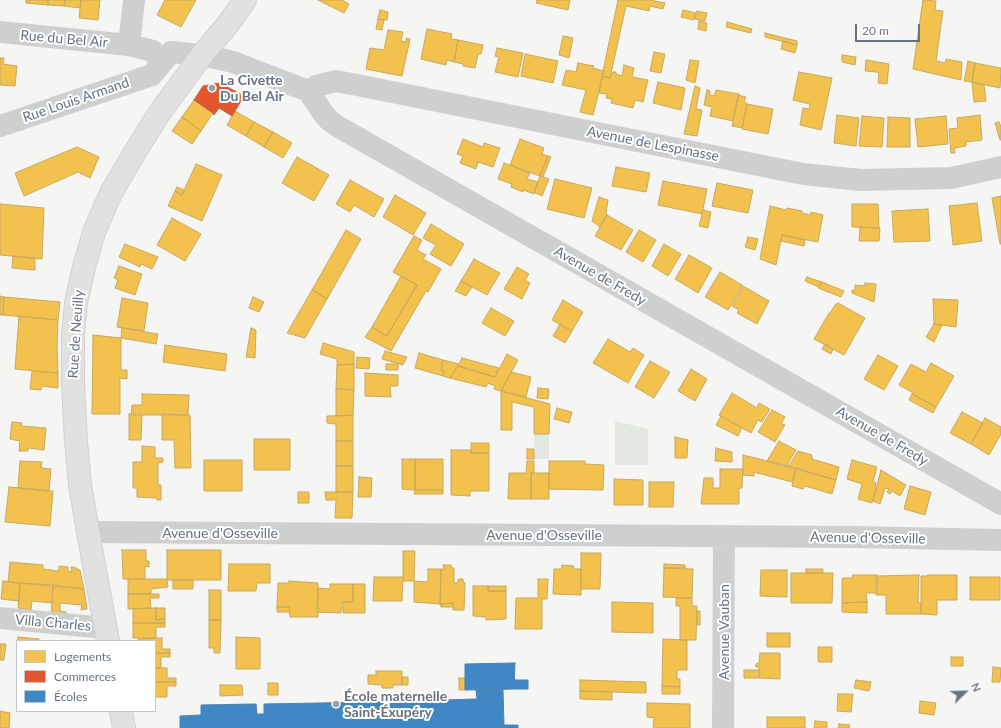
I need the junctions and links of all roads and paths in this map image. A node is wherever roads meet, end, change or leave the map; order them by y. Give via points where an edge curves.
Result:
1 (134, 0) edge
2 (245, 0) edge
3 (0, 32) edge
4 (129, 45) junction
5 (202, 55) junction
6 (157, 69) junction
7 (308, 91) junction
8 (175, 92) junction
9 (0, 126) edge
10 (1001, 167) edge
11 (1001, 504) edge
12 (88, 532) junction
13 (724, 536) junction
14 (1001, 540) edge
15 (0, 618) edge
16 (107, 634) edge
17 (121, 712) edge
18 (124, 728) edge
19 (723, 728) edge

1 - 4 street
2 - 5 main road, Rue de Neuilly
3 - 4 street, Rue du Bel Air
4 - 6 street, Rue du Bel Air via 153,51
5 - 6 street, Rue Louis Armand via 171,52
5 - 7 street via 233,62
5 - 8 main road, Rue de Neuilly
6 - 8 street
6 - 9 street, Rue Louis Armand
7 - 10 street, Avenue de Lespinasse via 316,86 336,81 803,174 861,180 951,178
7 - 11 street, Avenue de Fredy via 323,113 337,126
8 - 12 main road, Rue de Neuilly via 111,193 94,232 76,302 73,334 73,401 80,485
12 - 13 street, Avenue d'Osseville
12 - 16 main road, Rue de Neuilly
13 - 14 street, Avenue d'Osseville
13 - 19 street, Avenue Vauban
15 - 16 street, Villa Charles
17 - 18 main road

